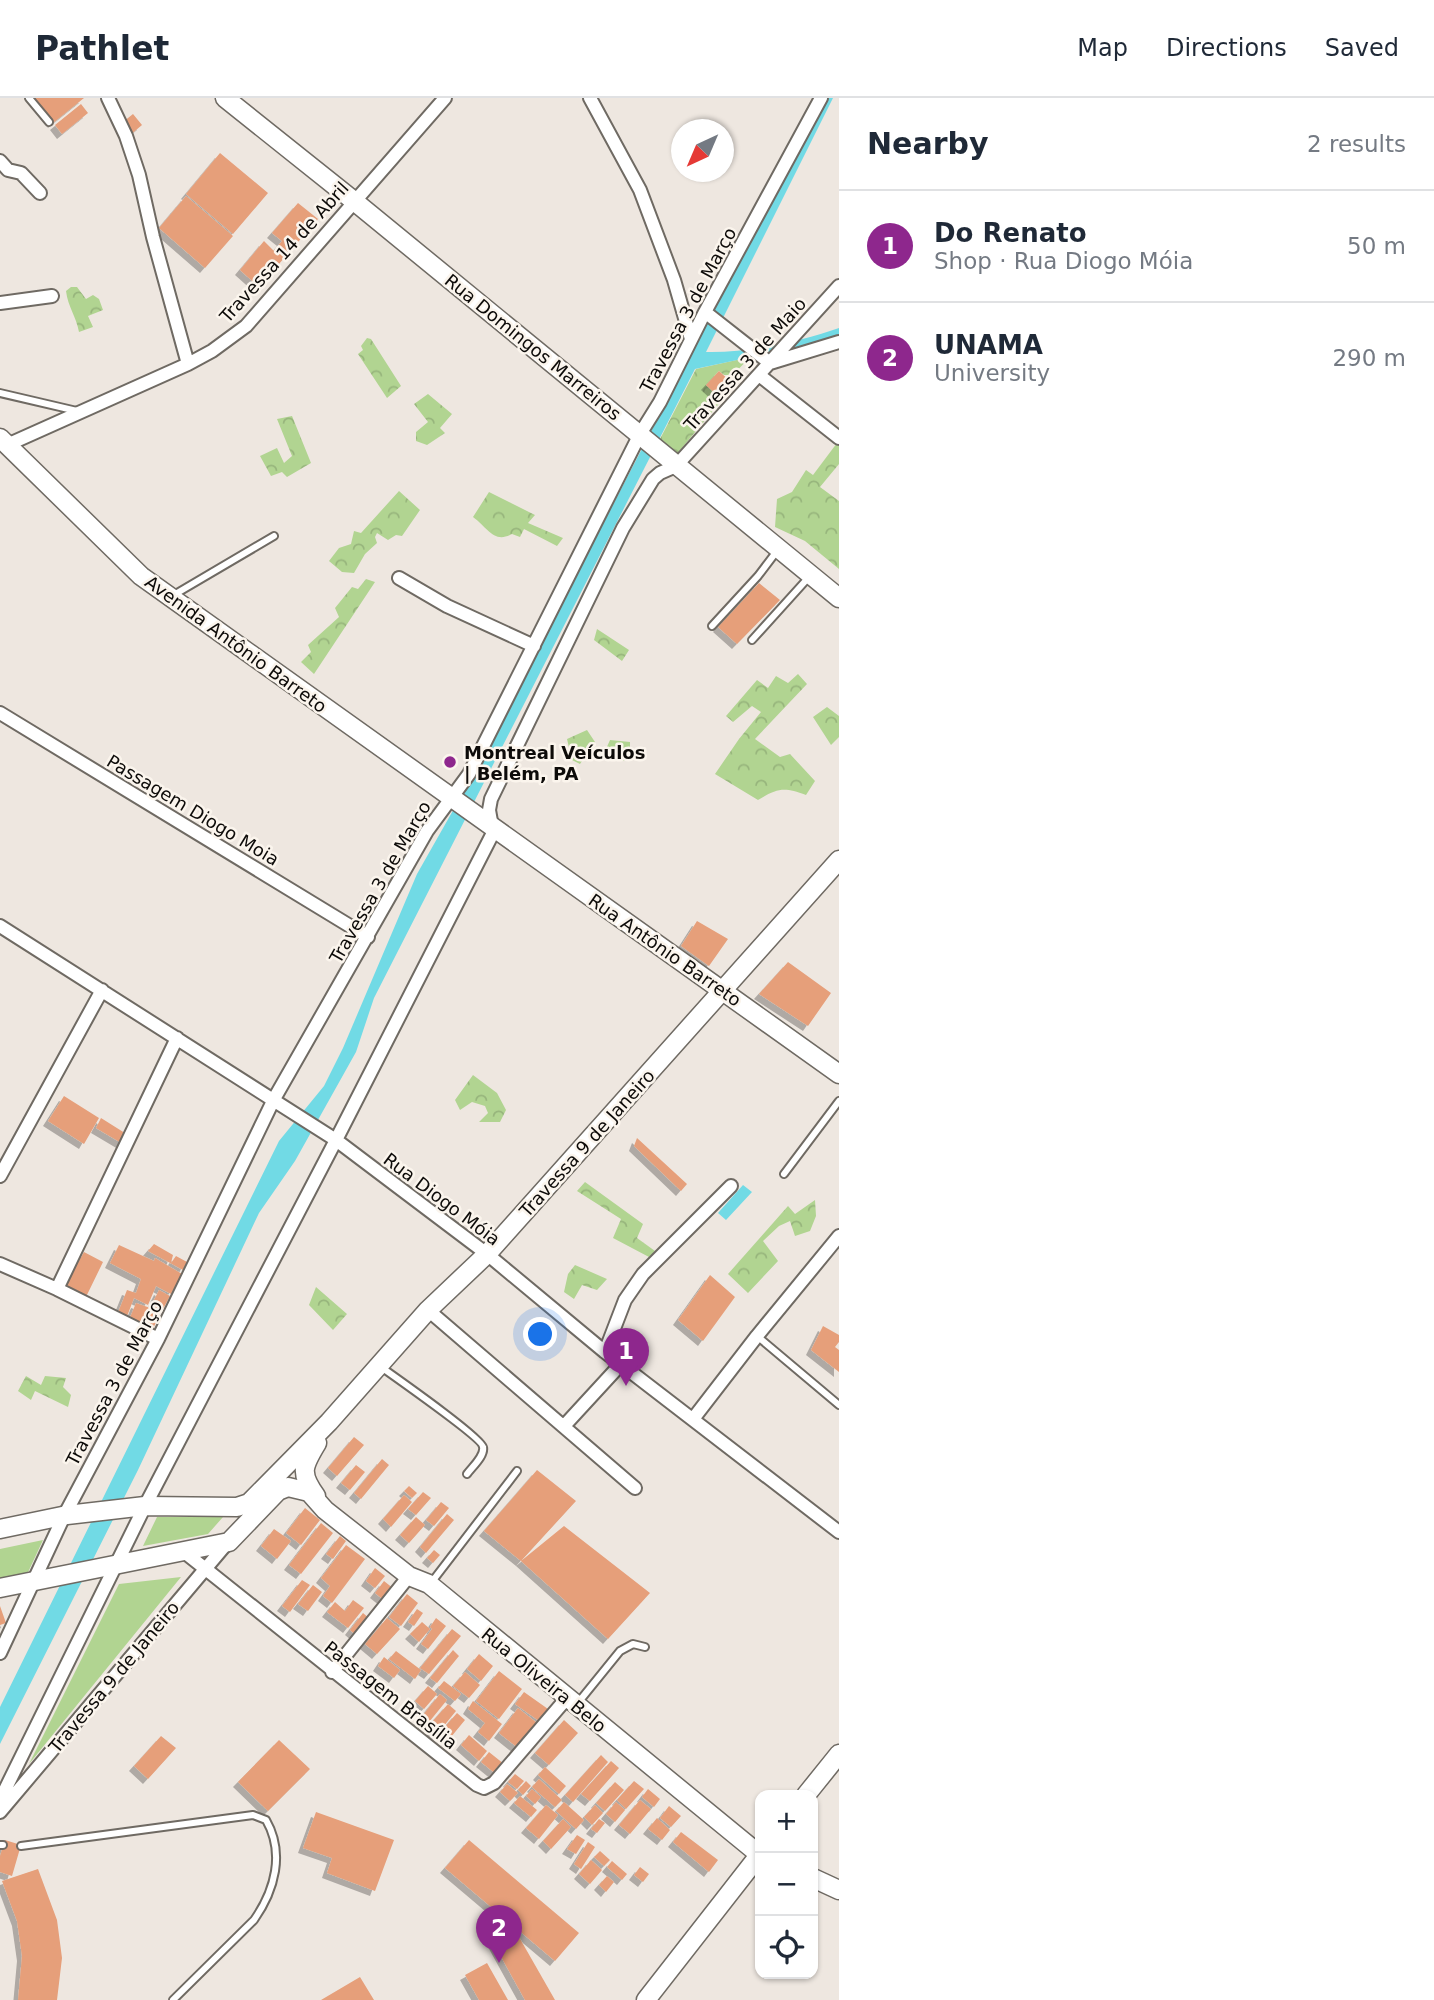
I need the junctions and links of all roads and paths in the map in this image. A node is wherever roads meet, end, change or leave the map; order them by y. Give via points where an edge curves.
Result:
1 (29, 98) edge
2 (108, 98) edge
3 (225, 98) edge
4 (445, 98) edge
5 (590, 98) edge
6 (821, 98) edge
7 (49, 122) dead end
8 (3, 167) edge
9 (40, 193) dead end
10 (354, 201) junction
11 (839, 286) edge
12 (52, 296) dead end
13 (0, 303) edge
14 (711, 318) junction
15 (691, 340) junction
16 (839, 342) edge
17 (769, 358) junction
18 (188, 364) junction
19 (759, 375) junction
20 (0, 393) edge
21 (81, 412) junction
22 (641, 435) junction
23 (839, 438) edge
24 (4, 441) edge
25 (673, 464) junction
26 (274, 536) dead end
27 (778, 549) junction
28 (810, 575) junction
29 (399, 578) dead end
30 (171, 597) junction
31 (839, 598) edge
32 (712, 626) dead end
33 (752, 640) dead end
34 (534, 646) junction
35 (0, 713) edge
36 (452, 800) junction
37 (493, 828) junction
38 (836, 869) edge
39 (0, 926) edge
40 (368, 937) junction
41 (102, 990) junction
42 (723, 991) junction
43 (177, 1038) junction
44 (839, 1074) edge
45 (274, 1099) junction
46 (839, 1101) edge
47 (333, 1138) junction
48 (784, 1174) dead end
49 (0, 1176) edge
50 (731, 1186) dead end
51 (839, 1236) edge
52 (487, 1254) junction
53 (0, 1264) edge
54 (57, 1289) junction
55 (428, 1310) junction
56 (757, 1336) junction
57 (158, 1339) junction
58 (605, 1352) junction
59 (621, 1364) junction
60 (379, 1365) junction
61 (839, 1405) edge
62 (693, 1419) junction
63 (329, 1422) junction
64 (564, 1426) junction
65 (517, 1471) dead end
66 (467, 1474) dead end
67 (635, 1488) dead end
68 (143, 1506) junction
69 (325, 1510) junction
70 (66, 1515) junction
71 (0, 1529) edge
72 (839, 1532) edge
73 (229, 1542) junction
74 (183, 1551) junction
75 (114, 1566) junction
76 (205, 1570) junction
77 (409, 1576) junction
78 (36, 1580) junction
79 (429, 1584) junction
80 (0, 1588) edge
81 (645, 1647) dead end
82 (0, 1653) edge
83 (332, 1672) junction
84 (571, 1702) junction
85 (839, 1754) edge
86 (810, 1790) edge
87 (0, 1800) edge
88 (0, 1812) edge
89 (21, 1846) dead end
90 (758, 1853) edge
91 (755, 1861) edge
92 (818, 1880) edge
93 (839, 1890) edge
94 (175, 1999) edge
95 (646, 2000) edge

1 - 7 lane
2 - 18 street via 139,175
3 - 10 main road, Rua Domingos Marreiros
4 - 10 street, Travessa 14 de Abril
5 - 15 street via 640,190
6 - 14 street, Travessa 3 de Março
8 - 9 street via 21,173
10 - 18 street, Travessa 14 de Abril via 246,326
10 - 22 main road, Rua Domingos Marreiros
11 - 17 street, Travessa 3 de Maio
12 - 13 street
14 - 15 street, Travessa 3 de Março
14 - 17 street
15 - 22 street, Travessa 3 de Março
16 - 17 street
17 - 19 street, Travessa 3 de Maio
18 - 21 street, Travessa 14 de Abril
19 - 23 street
19 - 25 street, Travessa 3 de Maio
20 - 21 lane
21 - 24 street, Travessa 14 de Abril
22 - 25 main road, Rua Domingos Marreiros
22 - 34 street, Travessa 3 de Março
24 - 30 main road, Avenida Antônio Barreto via 141,576
25 - 27 main road, Rua Domingos Marreiros
25 - 37 street via 653,479 623,528 491,799
26 - 30 lane
27 - 28 main road, Rua Domingos Marreiros
27 - 32 lane
28 - 31 main road, Rua Domingos Marreiros
28 - 33 lane
29 - 34 street
30 - 36 main road, Avenida Antônio Barreto
34 - 36 street, Travessa 3 de Março
35 - 40 street, Passagem Diogo Moia
36 - 37 main road, Avenida Antônio Barreto
36 - 40 street, Travessa 3 de Março via 427,831
37 - 42 main road, Rua Antônio Barreto
37 - 47 street
38 - 42 main road, Travessa 9 de Janeiro
39 - 41 street, Rua Diogo Móia
40 - 45 street, Travessa 3 de Março
41 - 43 street, Rua Diogo Móia
41 - 49 street
42 - 44 main road, Rua Antônio Barreto
42 - 52 main road, Travessa 9 de Janeiro
43 - 45 street, Rua Diogo Móia
43 - 54 street
45 - 47 street, Rua Diogo Móia
45 - 57 street, Travessa 3 de Março
46 - 48 lane
47 - 52 street, Rua Diogo Móia
47 - 68 street
50 - 58 street via 643,1275 625,1300
51 - 56 street
52 - 55 main road, Travessa 9 de Janeiro
52 - 58 street, Rua Diogo Móia
53 - 54 street
54 - 57 street
55 - 60 main road, Travessa 9 de Janeiro
55 - 64 street
56 - 61 lane
56 - 62 street
57 - 70 street, Travessa 3 de Março
58 - 59 street, Rua Diogo Móia
59 - 62 street, Rua Diogo Móia
59 - 64 street
60 - 63 main road, Travessa 9 de Janeiro
60 - 66 lane via 483,1444 481,1456
62 - 72 street, Rua Diogo Móia
63 - 68 main road via 248,1503 237,1507
63 - 69 main road, Rua Oliveira Belo via 304,1467 307,1484
64 - 67 street
65 - 79 lane
68 - 70 main road
68 - 75 street
69 - 73 main road, Rua Oliveira Belo via 309,1492 288,1487 278,1491
69 - 77 main road, Rua Oliveira Belo
70 - 71 main road
70 - 78 street, Travessa 3 de Março
73 - 74 main road
73 - 76 street, Travessa 9 de Janeiro
74 - 75 main road
74 - 76 street, Passagem Brasília
75 - 78 main road
75 - 87 street
76 - 83 street, Passagem Brasília
76 - 88 street, Travessa 9 de Janeiro
77 - 79 main road, Rua Oliveira Belo
77 - 83 street
78 - 80 main road
78 - 82 street, Travessa 3 de Março
79 - 84 main road, Rua Oliveira Belo
81 - 84 lane via 633,1644 620,1651
83 - 84 street, Passagem Brasília via 484,1788
84 - 90 main road, Rua Oliveira Belo
85 - 86 main road
89 - 94 lane via 253,1815 266,1820 278,1856 264,1906
91 - 95 main road
92 - 93 main road

